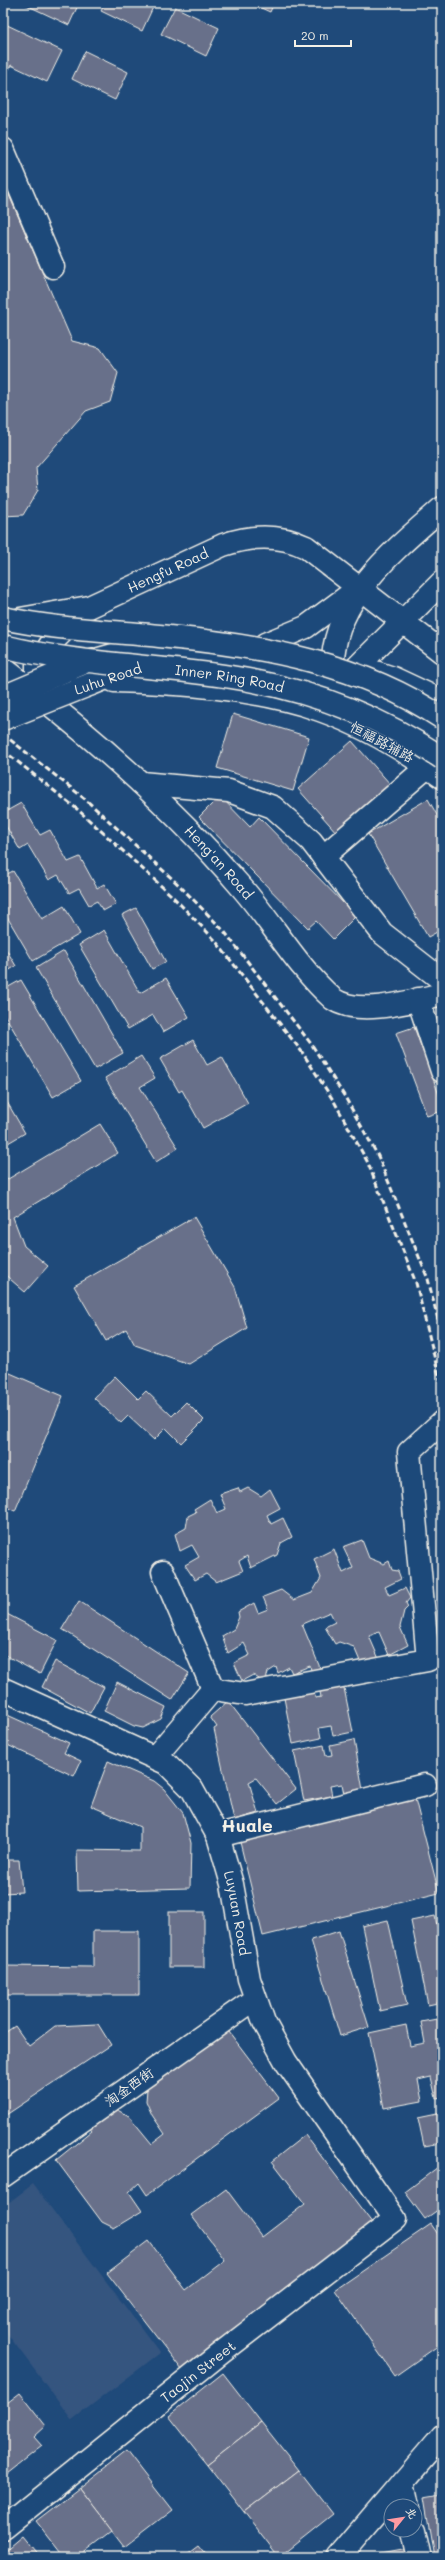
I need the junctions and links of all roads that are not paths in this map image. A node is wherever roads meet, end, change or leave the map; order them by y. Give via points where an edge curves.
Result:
1 (3, 149) edge
2 (53, 267) dead end
3 (442, 508) edge
4 (328, 562) junction
5 (442, 582) edge
6 (360, 587) junction
7 (89, 607) junction
8 (323, 614) junction
9 (3, 618) edge
10 (401, 621) junction
11 (3, 622) edge
12 (265, 644) junction
13 (3, 646) edge
14 (442, 652) edge
15 (333, 658) junction
16 (360, 667) junction
17 (3, 668) edge
18 (94, 683) junction
19 (334, 686) junction
20 (37, 694) junction
21 (3, 697) edge
22 (442, 701) edge
23 (442, 718) edge
24 (3, 719) edge
25 (442, 736) edge
26 (437, 767) edge
27 (141, 783) junction
28 (323, 857) junction
29 (442, 980) edge
30 (442, 994) edge
31 (418, 999) junction
32 (442, 1071) edge
33 (442, 1422) edge
34 (163, 1572) dead end
35 (3, 1688) edge
36 (213, 1689) junction
37 (155, 1757) junction
38 (425, 1785) dead end
39 (218, 1836) junction
40 (255, 1999) junction
41 (3, 2176) edge
42 (395, 2219) joint
43 (442, 2436) edge
44 (403, 2482) junction
45 (406, 2498) edge
46 (3, 2528) edge
47 (415, 2538) edge
48 (339, 2557) edge
49 (419, 2557) edge

1 - 2 main road
3 - 6 main road
4 - 6 main road, Hengfu Road
4 - 7 main road, Hengfu Road via 290,539 273,536 239,540 205,552
4 - 8 main road via 335,582 332,598
5 - 10 main road
6 - 8 main road
6 - 10 main road, Hengfu Road
6 - 15 main road via 339,633
7 - 11 main road, Hengfu Road
7 - 20 main road via 53,641 37,664
8 - 12 main road via 306,626
9 - 23 main road, bridge via 108,632 226,643 282,653 341,670 380,685
10 - 14 main road, Hengfu Road
10 - 16 main road
12 - 15 main road
12 - 21 main road, Luhu Road, bridge via 209,638 144,646 81,664
13 - 26 main road, Inner Ring Road, bridge via 104,663 230,677 294,690 357,711 404,734
15 - 16 main road
15 - 19 main road
16 - 19 main road
16 - 22 main road via 393,678
17 - 20 main road, Heng'an Road
18 - 19 main road, Luhu Road via 150,665 218,661 265,668
18 - 24 main road, Luhu Road, bridge
18 - 26 main road, 恒福路辅路 via 200,686 276,699 320,710
19 - 25 main road via 389,706
20 - 27 main road, Heng'an Road
26 - 28 main road
27 - 28 main road via 229,791 273,807 311,841
27 - 31 main road, Heng'an Road via 243,888 333,999 352,1008
28 - 29 main road via 382,933
30 - 31 main road, Heng'an Road
31 - 32 main road
33 - 36 main road via 409,1452 428,1660 245,1694
34 - 36 main road
35 - 37 main road, Luyuan Road
36 - 37 main road
37 - 39 main road, Luyuan Road via 166,1763 192,1789
38 - 39 main road
39 - 40 main road, Luyuan Road via 232,1884
40 - 41 main road, 淘金西街
40 - 42 main road, Luyuan Road via 286,2062
42 - 46 main road, Taojin Street via 221,2353
43 - 44 main road
44 - 45 main road
44 - 48 main road
47 - 49 main road

